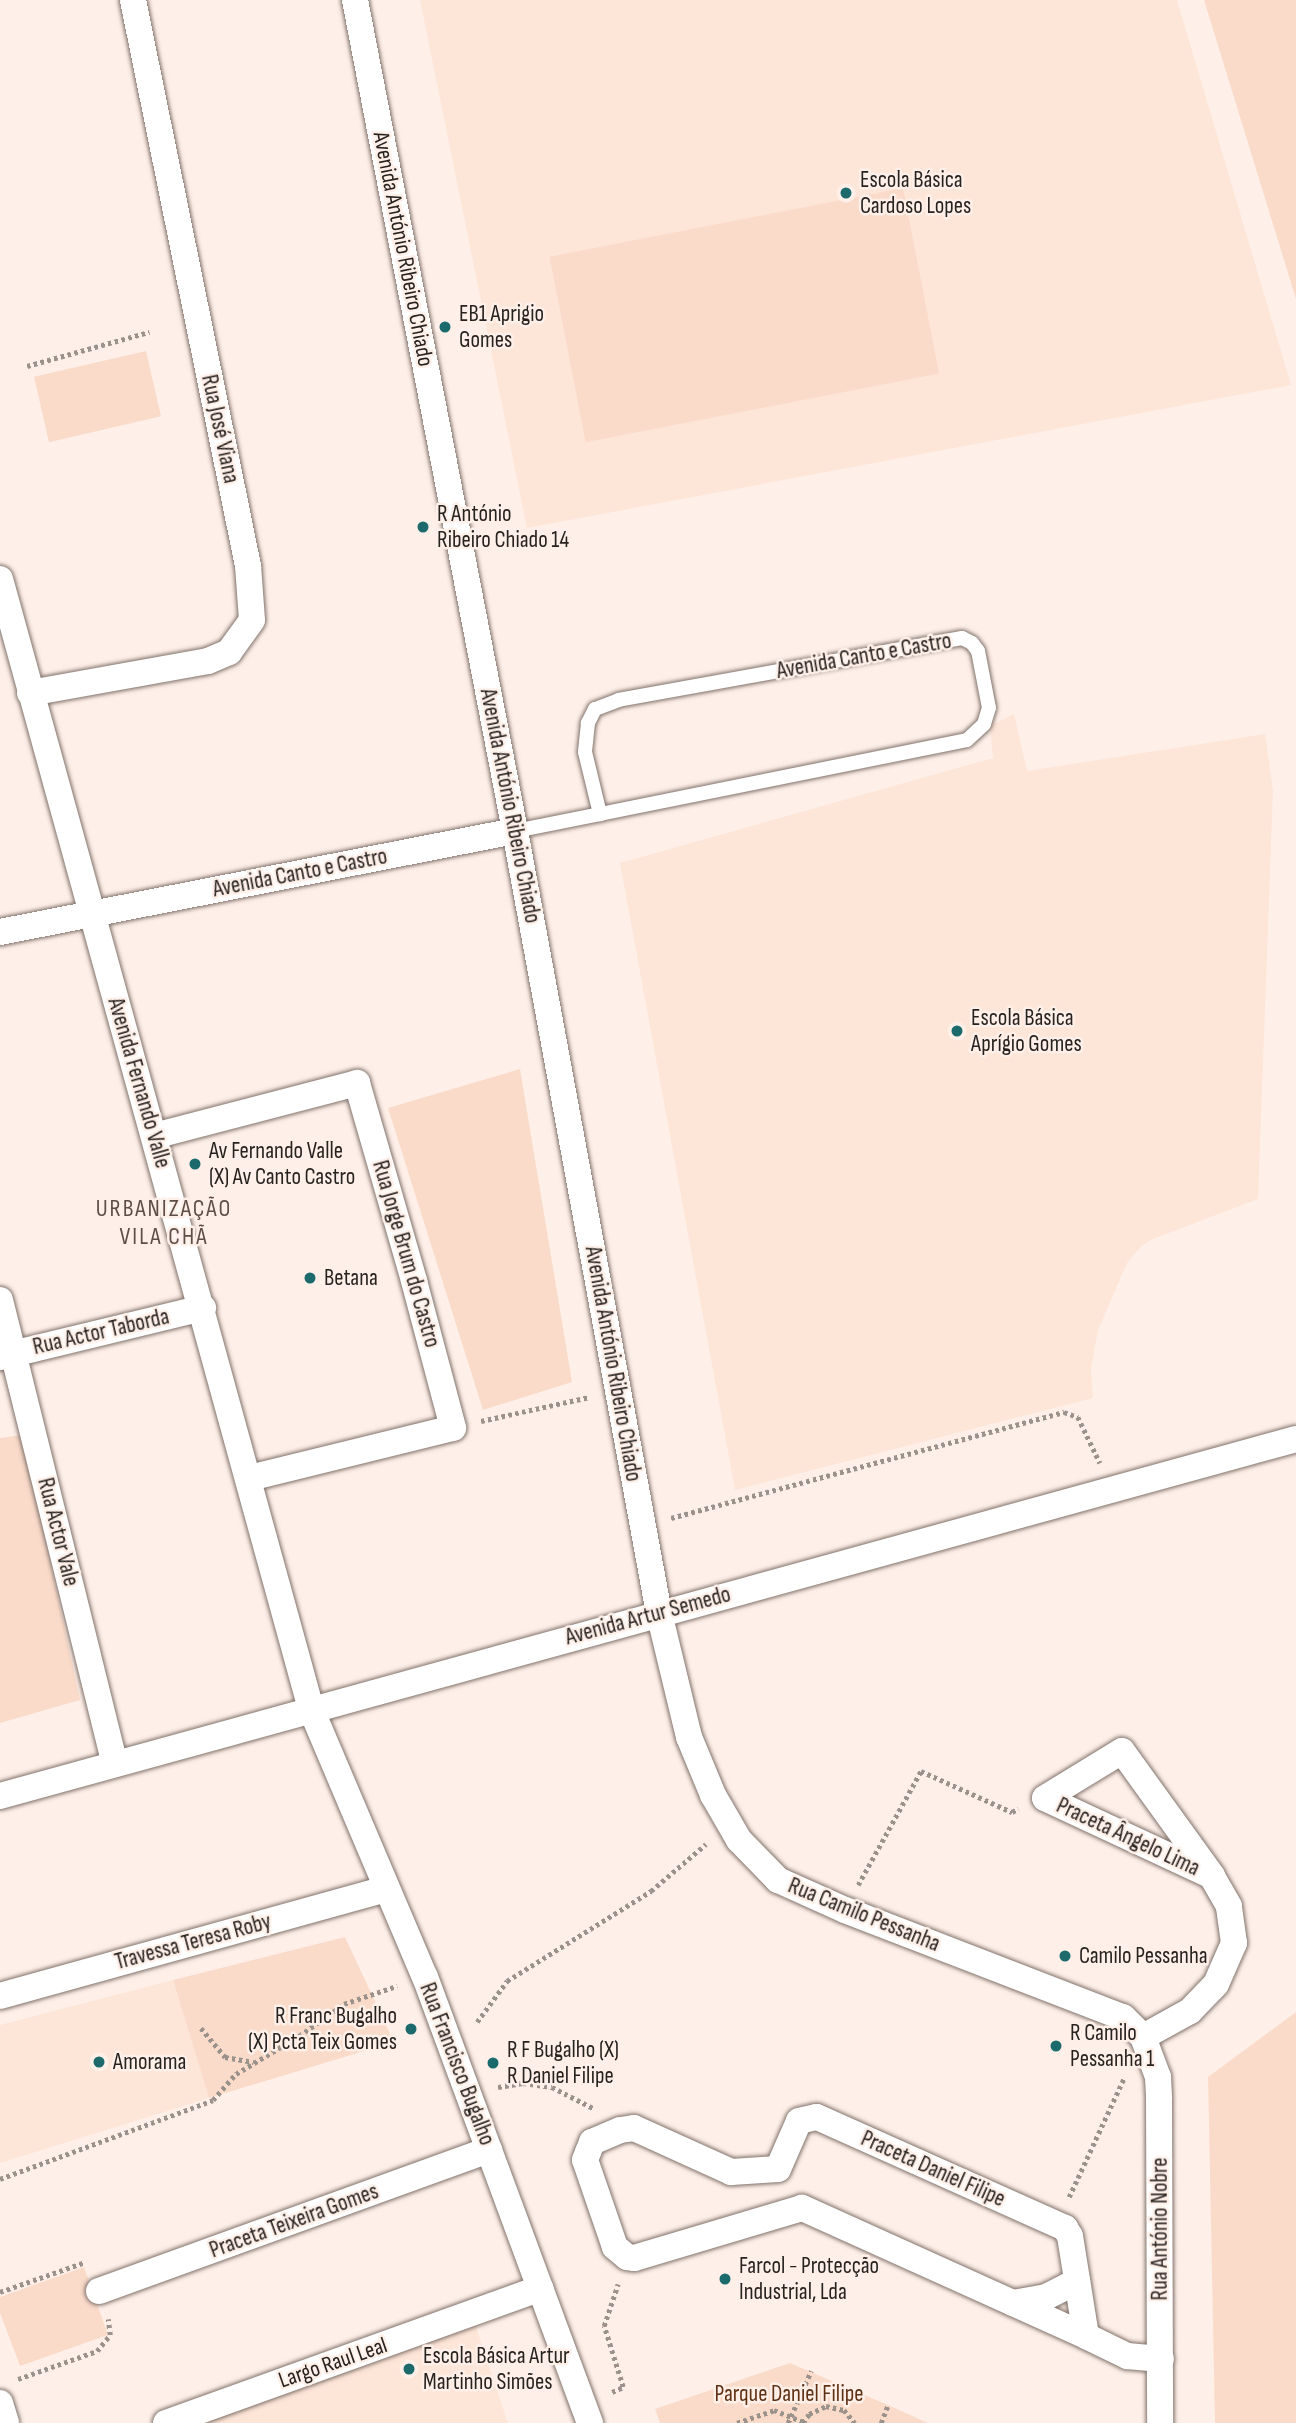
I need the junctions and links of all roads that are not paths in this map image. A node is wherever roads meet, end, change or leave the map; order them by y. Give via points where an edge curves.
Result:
1 (133, 0) edge
2 (355, 0) edge
3 (0, 579) edge
4 (30, 693) junction
5 (600, 814) junction
6 (515, 831) junction
7 (92, 914) junction
8 (0, 932) edge
9 (154, 1136) junction
10 (0, 1300) edge
11 (203, 1308) junction
12 (7, 1355) edge
13 (1296, 1439) edge
14 (250, 1478) junction
15 (659, 1613) junction
16 (311, 1709) junction
17 (116, 1764) junction
18 (0, 1796) edge
19 (1212, 1876) junction
20 (386, 1889) junction
21 (0, 1996) edge
22 (1143, 2038) junction
23 (489, 2150) junction
24 (778, 2169) junction
25 (802, 2208) junction
26 (1077, 2281) junction
27 (540, 2288) junction
28 (99, 2291) road end
29 (1013, 2303) junction
30 (1086, 2336) junction
31 (1161, 2359) junction
32 (7, 2392) edge
33 (586, 2413) edge
34 (6, 2423) edge
35 (166, 2423) edge
36 (1160, 2423) edge

1 - 4 street, Rua José Viana via 248,566 252,620 229,652 208,661
2 - 6 street, Avenida António Ribeiro Chiado
3 - 4 street, Avenida Fernando Valle
4 - 7 street, Avenida Fernando Valle
5 - 5 lane, Avenida Canto e Castro via 967,740 984,724 989,708 978,651 962,638 619,700 594,709 585,752
5 - 6 lane, Avenida Canto e Castro
6 - 7 street, Avenida Canto e Castro
6 - 15 street, Avenida António Ribeiro Chiado
7 - 8 street, Avenida Canto e Castro
7 - 9 street, Avenida Fernando Valle
9 - 11 street, Avenida Fernando Valle
9 - 14 street, Rua Jorge Brum do Castro via 358,1083 411,1268 453,1428
10 - 12 street, Rua Actor Vale
11 - 12 street, Rua Actor Taborda
11 - 14 street, Avenida Fernando Valle
12 - 17 street, Rua Actor Vale
13 - 15 street, Avenida Artur Semedo
14 - 16 street, Avenida Fernando Valle
15 - 16 street, Avenida Artur Semedo
15 - 22 street, Rua Camilo Pessanha via 688,1737 713,1795 739,1840 778,1880 1123,2017
16 - 17 street, Avenida Artur Semedo
16 - 20 street, Rua Francisco Bugalho
17 - 18 street, Avenida Artur Semedo
19 - 19 street, Praceta Ângelo Lima via 1045,1798 1122,1751
19 - 22 street, Praceta Ângelo Lima via 1223,1892 1233,1923 1234,1944 1228,1963 1197,2005
20 - 21 street, Travessa Teresa Roby
20 - 23 street, Rua Francisco Bugalho via 425,1978
22 - 31 street, Rua António Nobre via 1159,2088
23 - 27 street, Rua Francisco Bugalho
23 - 28 street, Praceta Teixeira Gomes
24 - 25 street via 786,2193
24 - 25 street via 731,2172 634,2128 592,2142 585,2161 615,2247 627,2257
24 - 26 street, Praceta Daniel Filipe via 799,2121 812,2116 1058,2224 1070,2236
25 - 29 street
26 - 29 street via 1046,2297
26 - 30 street
27 - 33 street, Rua Francisco Bugalho
27 - 35 street, Largo Raul Leal
29 - 30 street
30 - 31 street via 1127,2356
31 - 36 street, Rua António Nobre
32 - 34 street

